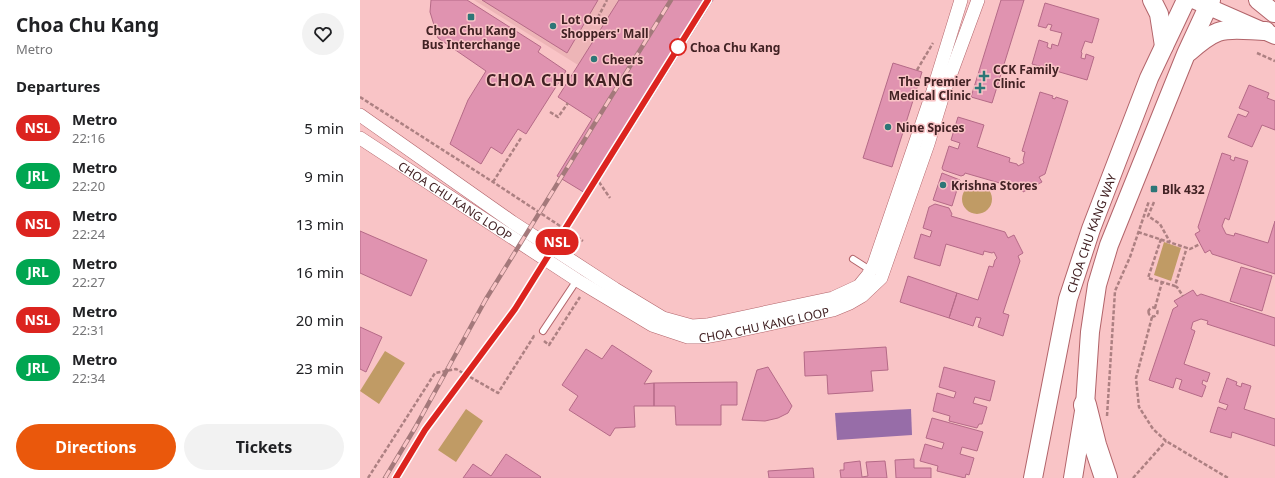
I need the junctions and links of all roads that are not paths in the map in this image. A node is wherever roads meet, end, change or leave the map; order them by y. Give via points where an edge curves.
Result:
1 (961, 0) edge
2 (978, 0) edge
3 (1152, 0) edge
4 (1186, 0) edge
5 (1247, 0) edge
6 (1258, 0) edge
7 (1204, 2) edge
8 (1275, 13) edge
9 (1270, 33) edge
10 (1164, 46) junction
11 (1186, 54) junction
12 (360, 115) edge
13 (360, 138) edge
14 (402, 145) junction
15 (392, 159) junction
16 (853, 259) dead end
17 (888, 260) junction
18 (868, 275) junction
19 (574, 284) junction
20 (633, 299) junction
21 (723, 322) junction
22 (652, 325) junction
23 (543, 331) dead end
24 (737, 331) junction
25 (1084, 405) junction
26 (1032, 475) edge
27 (1073, 478) edge
28 (1106, 478) edge

1 - 18 street, CHOA CHU KANG LOOP via 874,264
2 - 17 street, CHOA CHU KANG LOOP
3 - 10 main road via 1159,14
4 - 10 main road, CHOA CHU KANG WAY
5 - 8 street
6 - 8 main road
7 - 9 street
7 - 11 main road, CHOA CHU KANG WAY
9 - 11 main road via 1228,30 1218,32 1205,38
10 - 26 main road, CHOA CHU KANG WAY via 1099,207 1068,299
11 - 25 main road, CHOA CHU KANG WAY via 1109,245 1097,285
12 - 14 street, CHOA CHU KANG LOOP
13 - 15 street, CHOA CHU KANG LOOP
14 - 15 street, CHOA CHU KANG LOOP
14 - 20 street, CHOA CHU KANG LOOP via 512,222
15 - 19 street, CHOA CHU KANG LOOP
16 - 18 lane via 867,268
17 - 18 street
17 - 24 street, CHOA CHU KANG LOOP via 881,278 862,296 850,303 833,310
18 - 21 street, CHOA CHU KANG LOOP via 859,286 833,298
19 - 22 street, CHOA CHU KANG LOOP
19 - 23 lane
20 - 21 street, CHOA CHU KANG LOOP via 662,318 692,326
20 - 22 street via 634,306
21 - 24 street via 733,325
22 - 24 street, CHOA CHU KANG LOOP via 688,337 704,338
25 - 27 main road, CHOA CHU KANG WAY
25 - 28 highway

